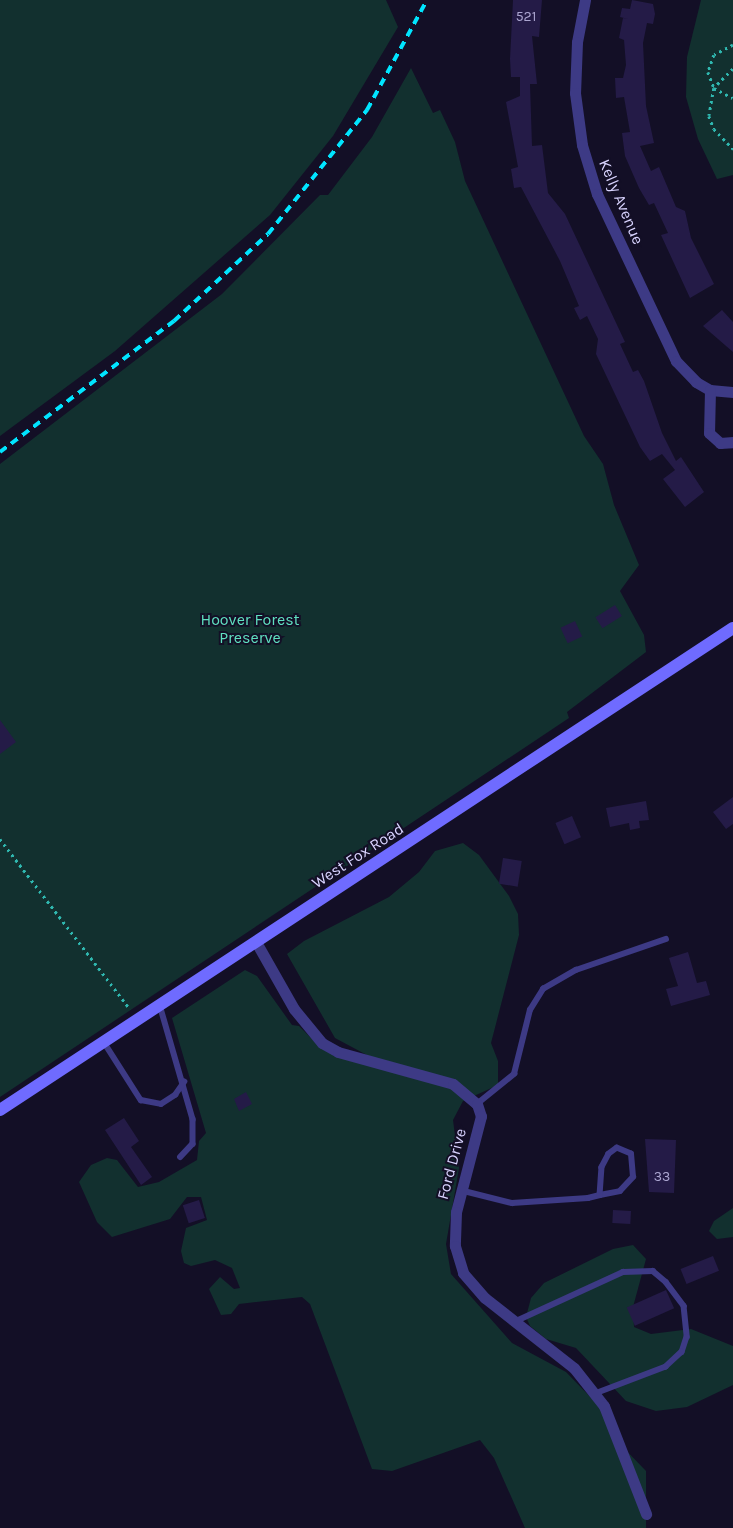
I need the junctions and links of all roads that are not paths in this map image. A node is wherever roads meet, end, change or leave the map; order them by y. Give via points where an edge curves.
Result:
1 (585, 0) edge
2 (710, 390) junction
3 (733, 392) edge
4 (733, 442) edge
5 (733, 628) edge
6 (666, 939) dead end
7 (256, 942) junction
8 (159, 1003) junction
9 (103, 1040) junction
10 (184, 1082) junction
11 (477, 1104) junction
12 (0, 1110) edge
13 (181, 1156) dead end
14 (460, 1190) junction
15 (600, 1195) junction
16 (514, 1322) junction
17 (594, 1394) junction
18 (646, 1514) dead end

1 - 2 street, Kelly Avenue via 576,42 574,93 588,169 676,361
2 - 3 street
2 - 4 street via 708,433 720,443
5 - 7 street, West Fox Road
6 - 11 lane via 576,970 543,989 530,1010 514,1074
7 - 8 street, West Fox Road
7 - 11 street via 294,1010 322,1043 338,1052 453,1084
8 - 9 street, West Fox Road
8 - 10 lane
9 - 10 lane via 141,1100 161,1104 175,1095
9 - 12 street, West Fox Road
10 - 13 lane via 194,1136 191,1149
11 - 14 street, Ford Drive via 481,1116
14 - 15 lane via 512,1203
14 - 16 street, Ford Drive via 455,1246 463,1273
15 - 15 lane via 620,1191 633,1177 630,1154 617,1148 609,1154 602,1167
16 - 17 street, Ford Drive via 574,1368
16 - 17 lane via 623,1272 654,1271 684,1306 687,1337 682,1352 666,1367
17 - 18 street, Ford Drive via 618,1436

